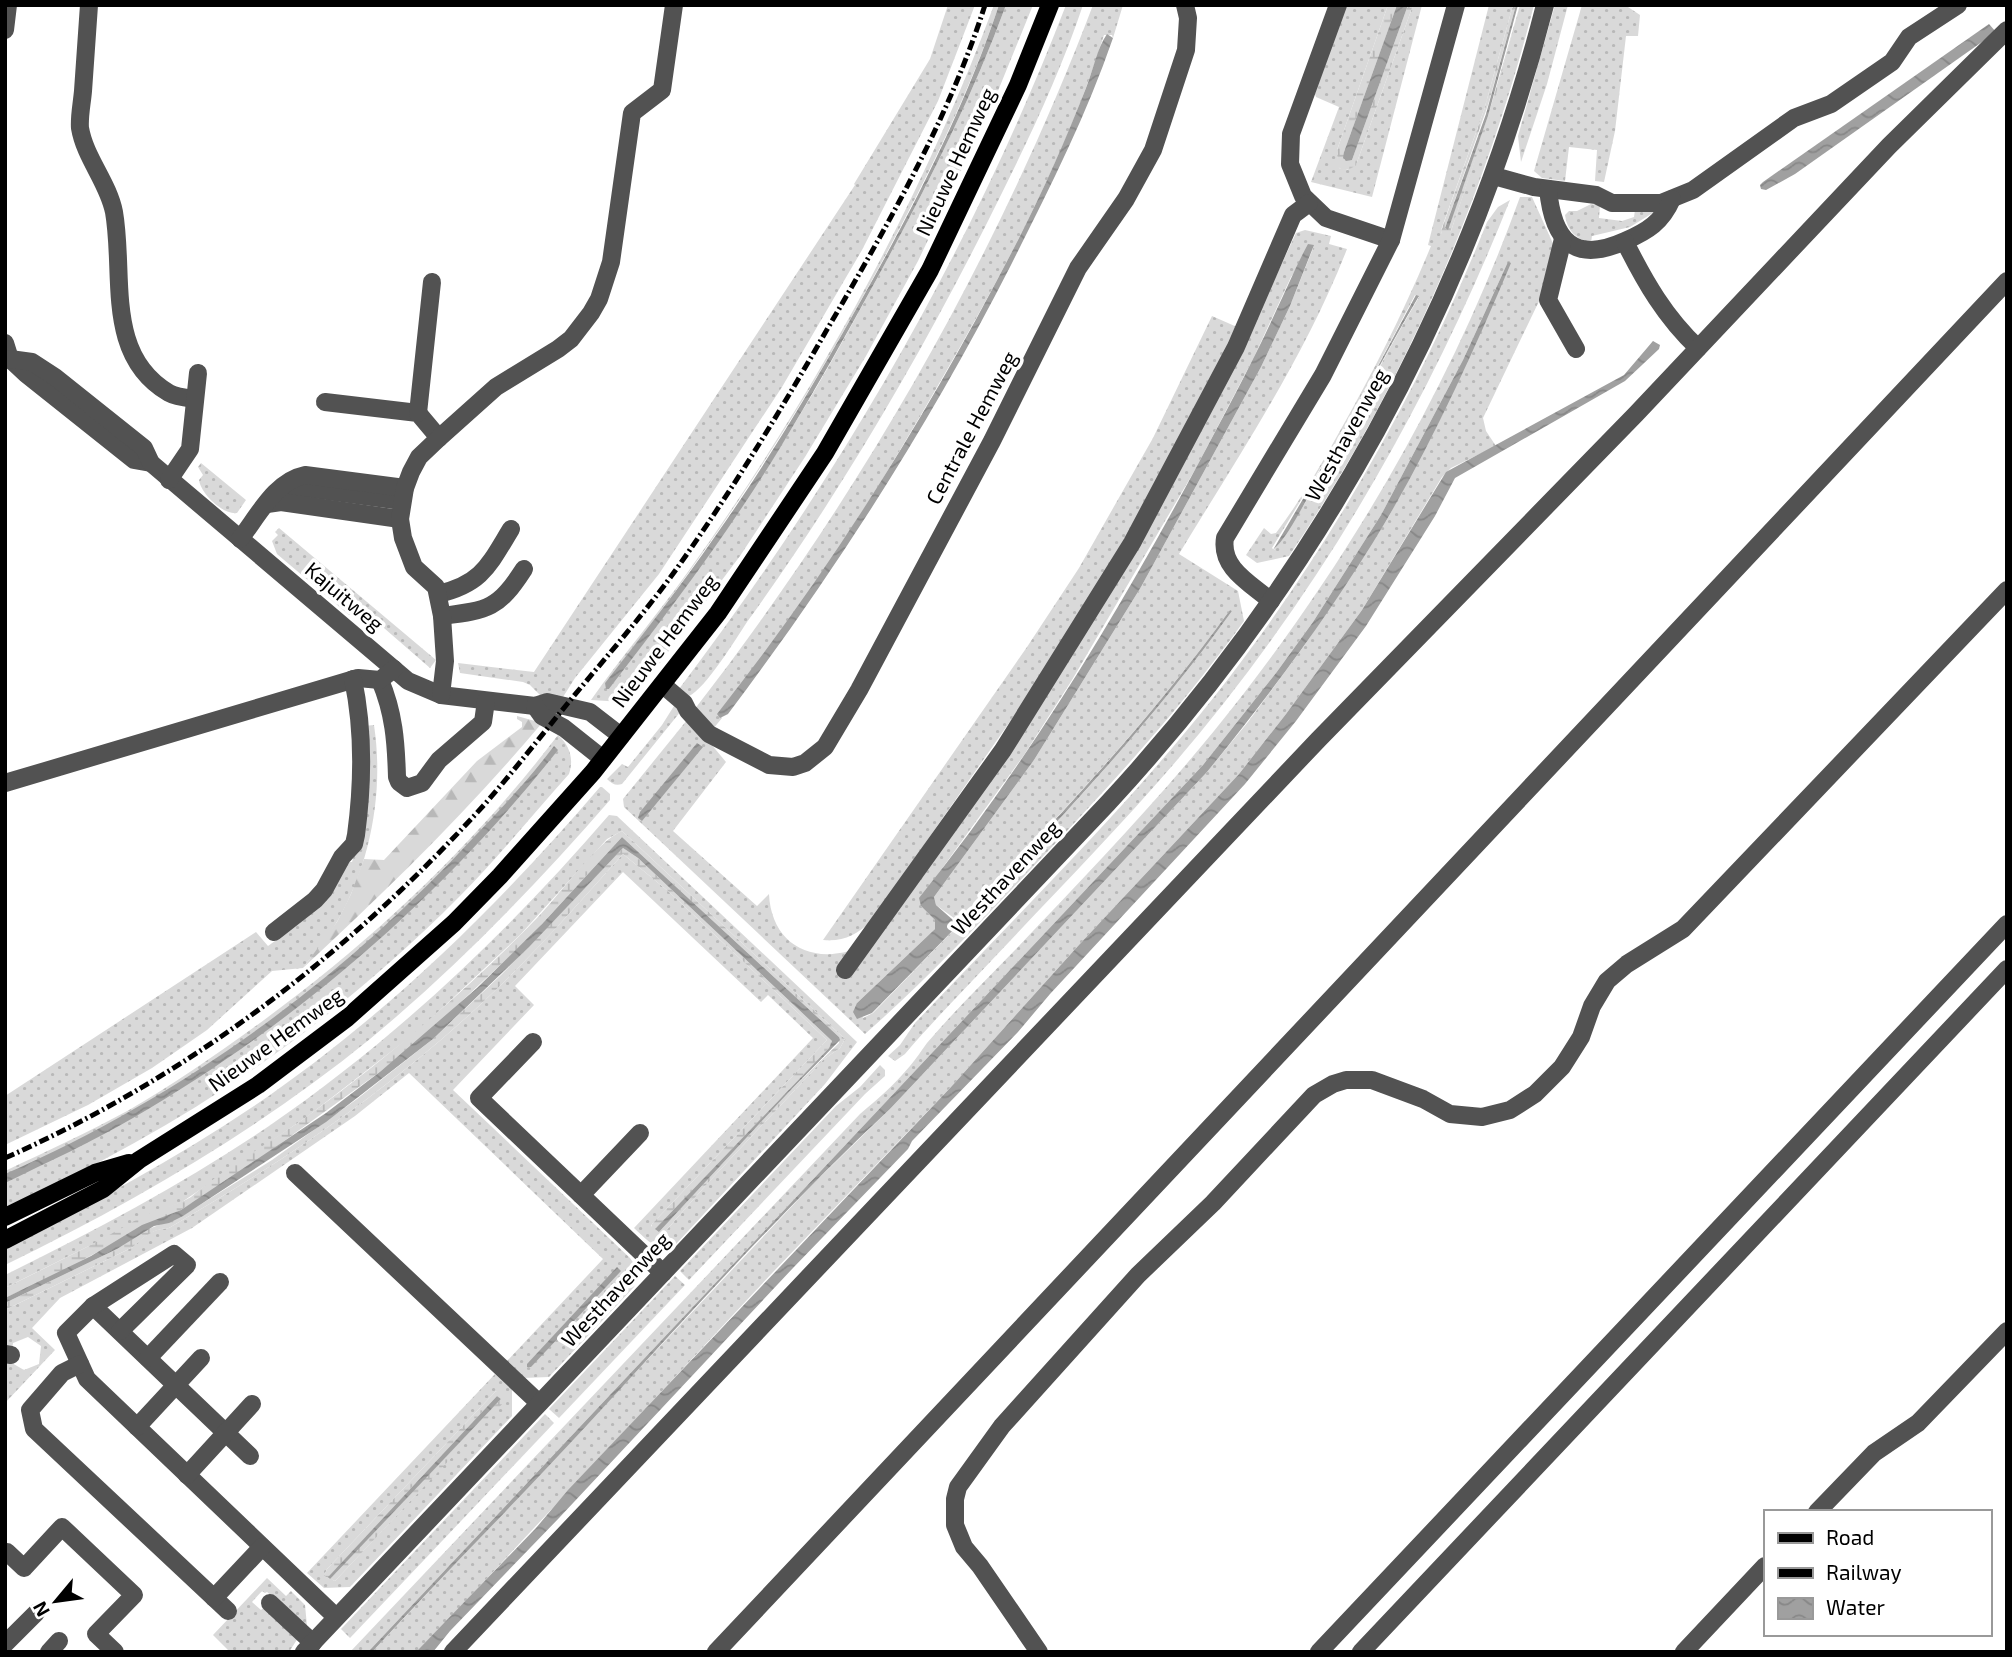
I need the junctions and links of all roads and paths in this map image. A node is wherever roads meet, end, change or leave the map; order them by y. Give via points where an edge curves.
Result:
1 (8, 5) edge
2 (89, 5) edge
3 (674, 5) edge
4 (1050, 5) edge
5 (1185, 5) edge
6 (1338, 5) edge
7 (1456, 5) edge
8 (1545, 5) edge
9 (1958, 5) edge
10 (5, 30) edge
11 (2007, 30) edge
12 (1493, 176) junction
13 (1548, 189) junction
14 (1672, 199) junction
15 (1309, 203) junction
16 (1563, 239) junction
17 (1391, 240) junction
18 (1625, 242) junction
19 (2007, 281) edge
20 (432, 282) dead end
21 (1698, 348) junction
22 (1576, 349) dead end
23 (7, 354) edge
24 (198, 373) dead end
25 (195, 399) junction
26 (325, 402) dead end
27 (418, 413) junction
28 (439, 438) junction
29 (169, 480) junction
30 (271, 499) junction
31 (402, 503) junction
32 (511, 529) dead end
33 (240, 539) junction
34 (524, 569) dead end
35 (2007, 590) edge
36 (438, 593) junction
37 (1271, 601) junction
38 (442, 616) junction
39 (387, 675) junction
40 (354, 679) junction
41 (663, 685) junction
42 (442, 695) junction
43 (486, 701) junction
44 (535, 706) junction
45 (621, 737) junction
46 (603, 759) junction
47 (5, 783) edge
48 (2007, 924) edge
49 (274, 932) dead end
50 (2007, 969) edge
51 (845, 970) dead end
52 (533, 1042) dead end
53 (640, 1133) dead end
54 (139, 1160) junction
55 (295, 1173) dead end
56 (581, 1195) junction
57 (5, 1217) edge
58 (5, 1240) edge
59 (663, 1273) junction
60 (220, 1282) dead end
61 (93, 1306) junction
62 (120, 1331) junction
63 (2007, 1331) edge
64 (148, 1358) junction
65 (201, 1358) dead end
66 (80, 1364) junction
67 (176, 1385) junction
68 (252, 1404) dead end
69 (539, 1404) junction
70 (137, 1426) junction
71 (225, 1433) junction
72 (250, 1456) dead end
73 (187, 1475) junction
74 (1819, 1510) edge
75 (262, 1547) junction
76 (5, 1554) edge
77 (1764, 1567) edge
78 (214, 1598) junction
79 (270, 1603) dead end
80 (228, 1611) dead end
81 (36, 1613) dead end
82 (337, 1617) junction
83 (5, 1644) edge
84 (308, 1647) edge
85 (115, 1652) edge
86 (453, 1652) edge
87 (716, 1652) edge
88 (1039, 1652) edge
89 (1320, 1652) edge
90 (1361, 1652) edge
91 (1684, 1652) edge

1 - 10 street
2 - 25 street via 80,127 114,214 127,342 142,371 171,394
3 - 28 street via 662,90 632,113 611,262 600,299 571,339 496,387
4 - 41 main road, Nieuwe Hemweg via 974,179 878,363 771,537
5 - 41 street, Centrale Hemweg via 1186,50 1153,150 1078,268 1014,398 825,747 793,767 758,761 709,733
6 - 15 street via 1289,145 1292,172
7 - 17 street
8 - 12 street, Westhavenweg
9 - 14 street via 1909,37 1892,62 1831,104 1794,118 1693,190
11 - 21 street via 1889,146
12 - 13 street
12 - 37 street, Westhavenweg via 1454,274 1388,411
13 - 14 street via 1596,195 1612,202
13 - 16 street via 1553,221
14 - 18 street via 1654,226
15 - 17 street via 1326,218
15 - 51 street via 1293,215 1236,347 1132,543 1003,750
16 - 18 street via 1590,251
16 - 22 street via 1548,300
17 - 37 street via 1323,375 1225,538 1224,555 1233,569
18 - 21 street via 1656,300
19 - 87 street
20 - 27 street
21 - 86 street via 1318,740
23 - 29 street, Kajuitweg via 134,460 150,463
24 - 25 street
25 - 29 street via 190,449
26 - 27 street
27 - 28 street
28 - 31 street via 419,457
29 - 33 street, Kajuitweg
30 - 31 street
30 - 31 street via 288,481 305,475
30 - 33 street
31 - 36 street via 403,538 414,568
32 - 36 street via 474,580
33 - 39 street, Kajuitweg
34 - 38 street via 492,606
35 - 88 street via 1683,929 1607,981 1573,1052 1535,1094 1510,1110 1466,1117 1372,1080 1346,1080 1323,1089 1120,1295 1002,1426 958,1487 955,1499 955,1525 964,1547
36 - 38 street
37 - 59 street, Westhavenweg via 1200,698 1140,769
38 - 42 street
39 - 40 street
39 - 42 street, Kajuitweg
39 - 43 street via 397,777 407,788 422,783 439,760 483,722
40 - 47 street
40 - 49 street via 362,760 354,844 315,900
41 - 45 main road, Nieuwe Hemweg
42 - 43 street, Kajuitweg
43 - 44 street, Kajuitweg
44 - 45 street, Kajuitweg via 547,702 590,712
44 - 46 street via 542,716
45 - 46 main road, Nieuwe Hemweg
46 - 54 main road, Nieuwe Hemweg via 500,876 387,984 267,1079
48 - 89 street
50 - 90 street
52 - 56 street via 480,1098
53 - 56 street
54 - 57 main road, Nieuwe Hemweg via 95,1173
54 - 58 main road, Nieuwe Hemweg via 103,1189
55 - 69 street
56 - 59 street
59 - 69 street, Westhavenweg
60 - 64 street
61 - 62 street
61 - 62 street via 174,1254 187,1265
61 - 66 street via 66,1333
62 - 64 street
63 - 74 street via 1918,1423 1874,1453
64 - 67 street
65 - 67 street
66 - 70 street via 87,1379
66 - 78 street via 62,1373 30,1409 34,1429
67 - 70 street
67 - 71 street
68 - 71 street
69 - 82 street, Westhavenweg
70 - 73 street
71 - 72 street
71 - 73 street
73 - 75 street
75 - 78 street
75 - 82 street
76 - 85 street via 24,1568 62,1527 134,1595 96,1634
77 - 91 street
78 - 80 street
79 - 84 street
81 - 83 street
82 - 84 street, Westhavenweg

